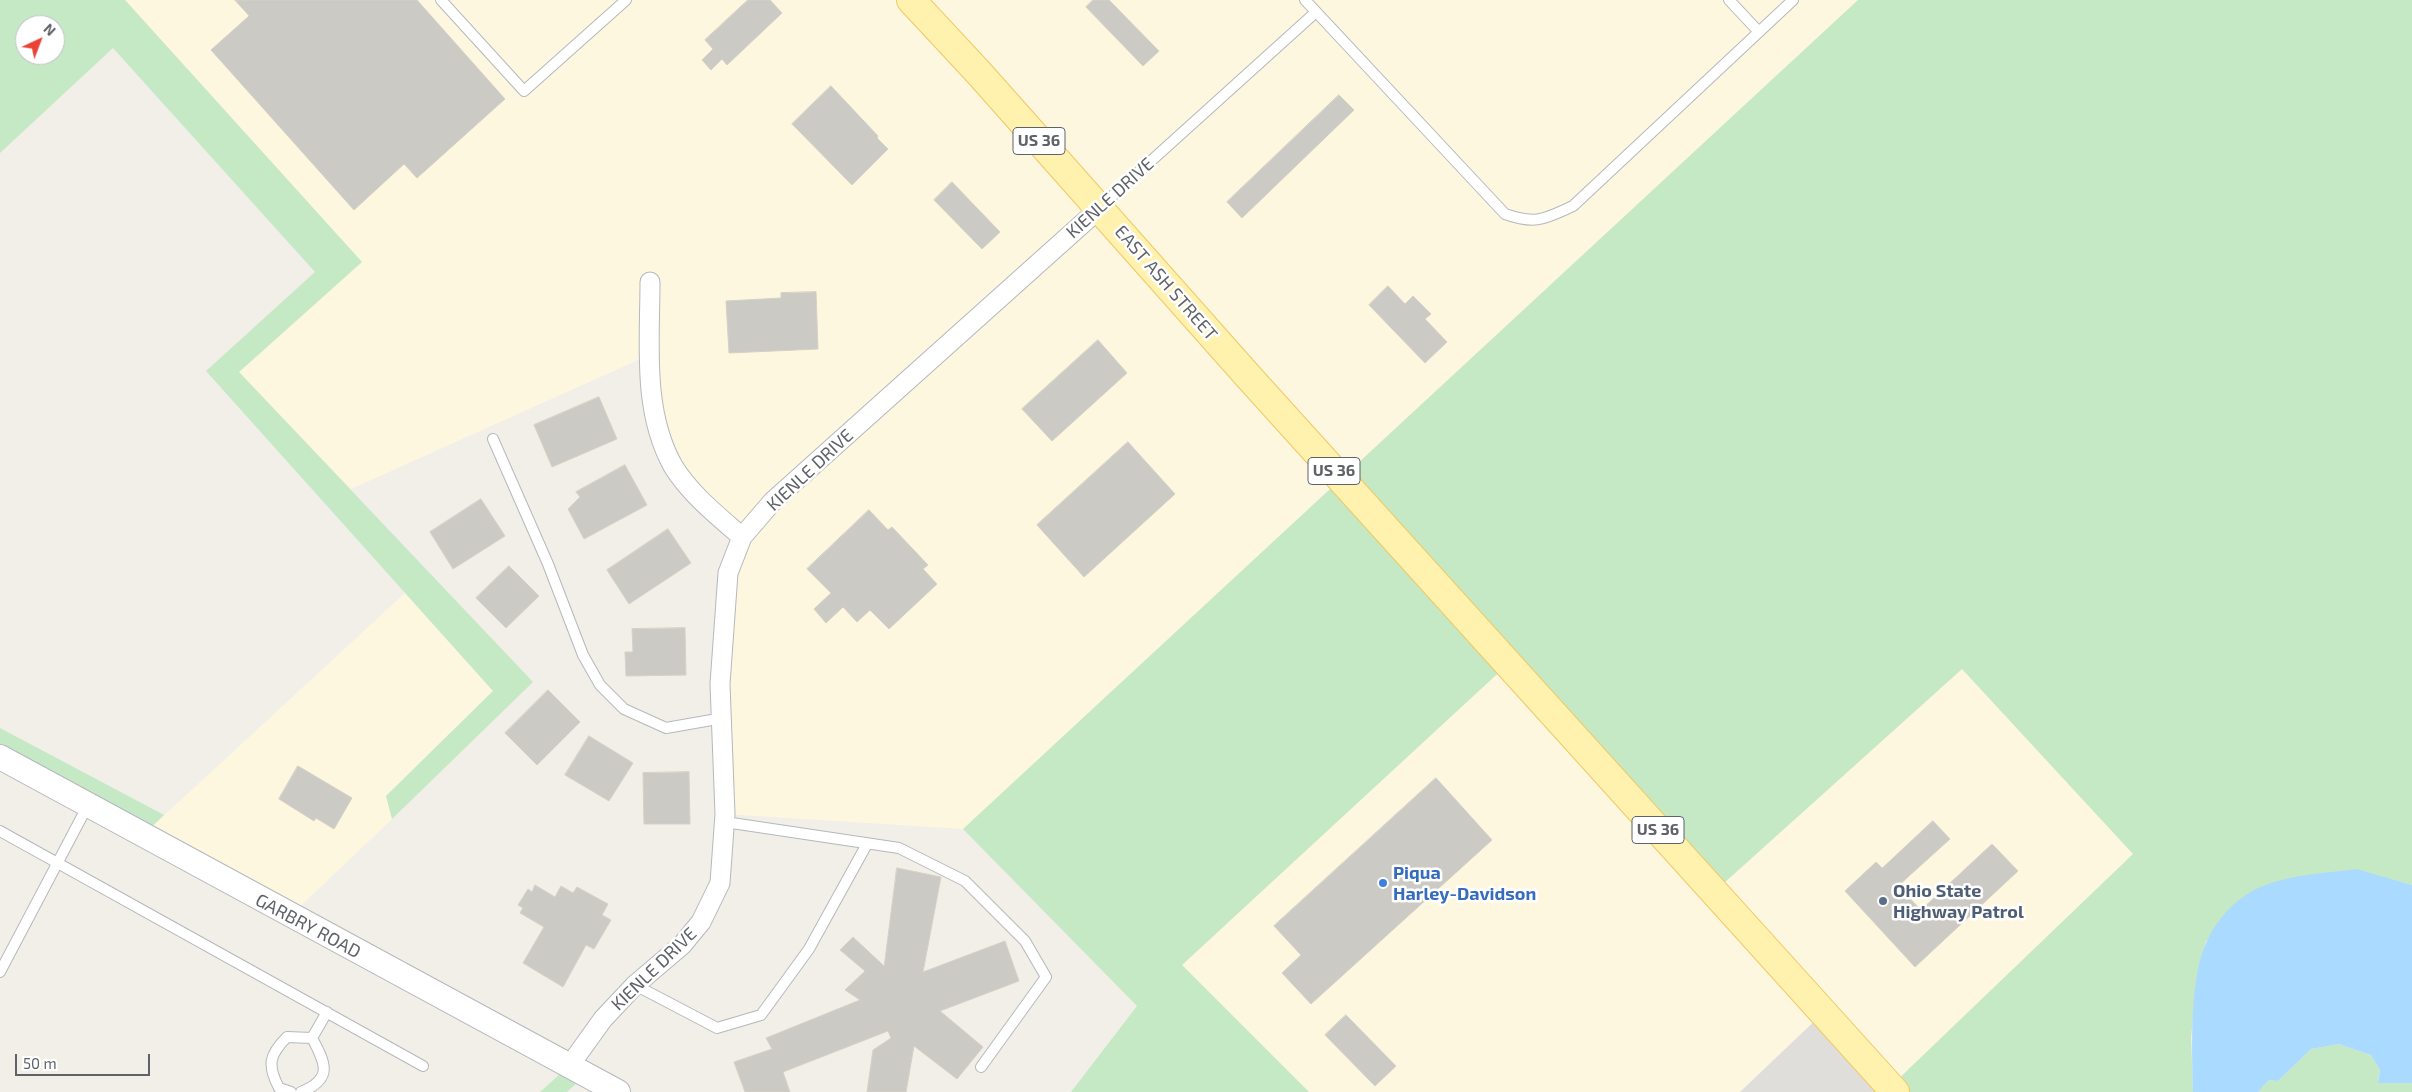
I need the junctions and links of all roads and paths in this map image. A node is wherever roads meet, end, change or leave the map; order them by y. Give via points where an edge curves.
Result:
1 (441, 0) edge
2 (626, 0) edge
3 (911, 0) edge
4 (1305, 0) edge
5 (1729, 0) edge
6 (1793, 0) edge
7 (1316, 12) junction
8 (1759, 32) junction
9 (1100, 208) junction
10 (650, 282) dead end
11 (493, 439) dead end
12 (742, 538) junction
13 (723, 718) junction
14 (0, 757) edge
15 (88, 806) junction
16 (725, 822) junction
17 (0, 831) edge
18 (867, 844) junction
19 (58, 863) junction
20 (0, 972) edge
21 (635, 985) junction
22 (327, 1012) junction
23 (312, 1038) junction
24 (570, 1064) junction
25 (423, 1066) dead end
26 (981, 1067) dead end
27 (291, 1092) edge
28 (300, 1092) edge
29 (618, 1092) edge
30 (1895, 1092) edge

1 - 2 lane via 524,91
3 - 9 main road, EAST ASH STREET / US 36
4 - 7 lane
5 - 8 lane
6 - 8 lane
7 - 8 lane via 1505,214 1525,221 1544,219 1573,206
7 - 9 lane, KIENLE DRIVE
9 - 12 street, KIENLE DRIVE via 773,502
9 - 30 main road, EAST ASH STREET / US 36 via 1420,568
10 - 12 street via 650,377 656,423 673,466 698,497
11 - 13 lane via 548,564 583,655 600,685 624,709 666,728
12 - 13 street, KIENLE DRIVE via 728,573 720,684
13 - 16 street, KIENLE DRIVE
14 - 15 street, GARBRY ROAD
15 - 19 lane
15 - 24 street, GARBRY ROAD
16 - 18 lane
16 - 21 street, KIENLE DRIVE via 720,883 701,922 682,945
17 - 19 lane
18 - 21 lane via 809,949 761,1015 717,1028
18 - 26 lane via 899,848 965,881 1024,941 1046,977
19 - 20 lane
19 - 22 lane
21 - 24 street, KIENLE DRIVE via 603,1019
22 - 23 lane
22 - 25 lane
23 - 27 lane via 288,1037 274,1050 270,1072 279,1088
23 - 28 lane via 325,1062 323,1077 311,1088
24 - 29 street, GARBRY ROAD

